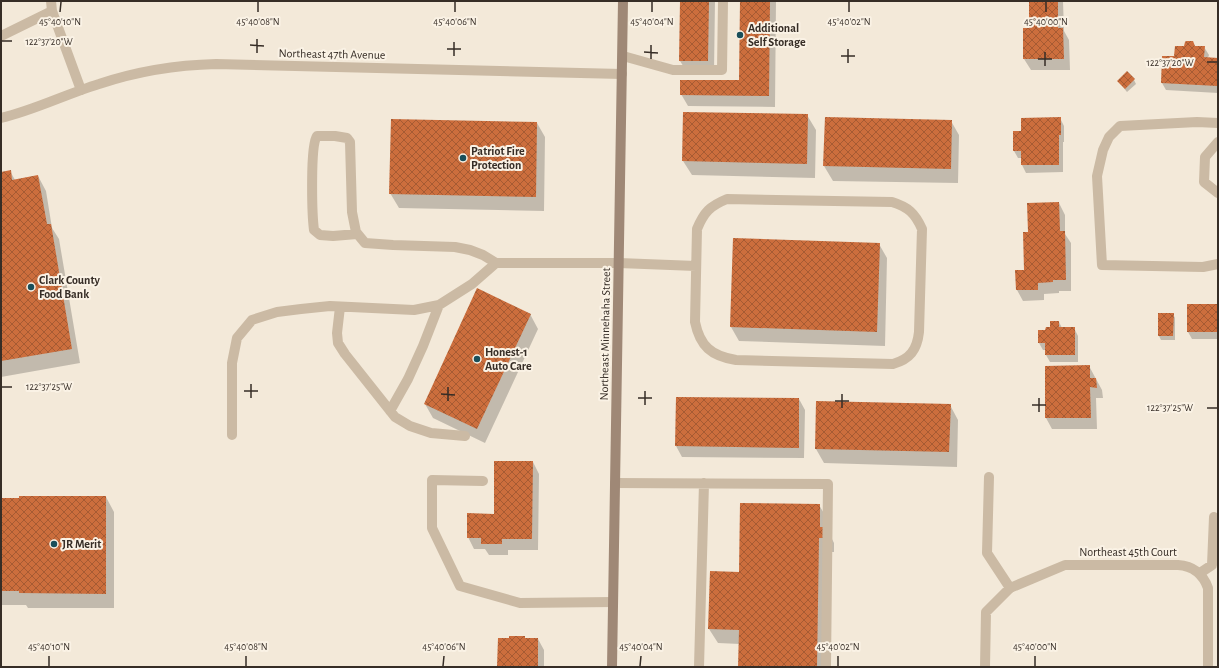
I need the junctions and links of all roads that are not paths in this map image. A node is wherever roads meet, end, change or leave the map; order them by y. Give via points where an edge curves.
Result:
1 (623, 1) edge
2 (723, 1) edge
3 (51, 6) edge
4 (1, 36) edge
5 (623, 56) junction
6 (622, 74) junction
7 (80, 90) junction
8 (1, 118) edge
9 (1218, 123) edge
10 (1218, 142) edge
11 (1218, 193) edge
12 (357, 234) junction
13 (496, 263) junction
14 (619, 263) junction
15 (1218, 264) edge
16 (696, 266) junction
17 (439, 305) junction
18 (340, 307) junction
19 (390, 411) junction
20 (232, 435) dead end
21 (465, 436) dead end
22 (989, 477) dead end
23 (482, 481) dead end
24 (615, 483) junction
25 (704, 484) junction
26 (1214, 516) dead end
27 (1200, 573) junction
28 (1010, 588) junction
29 (613, 602) junction
30 (612, 667) edge
31 (699, 667) edge
32 (826, 667) edge
33 (986, 667) edge
34 (1208, 667) edge

1 - 5 main road, Northeast Minnehaha Street
2 - 5 street via 722,70 673,70
3 - 4 street
3 - 7 street
5 - 6 main road, Northeast Minnehaha Street
6 - 7 street, Northeast 47th Avenue via 198,65 165,67
6 - 14 main road, Northeast Minnehaha Street
7 - 8 street, Northeast 47th Avenue
9 - 15 street via 1120,126 1109,136 1097,176 1102,265 1203,267
10 - 11 street via 1205,157 1204,182
12 - 12 street via 352,212 350,142 347,138 318,136 315,139 313,153 314,230 320,235
12 - 13 street via 365,243 455,246 483,255
13 - 14 street
13 - 17 street via 472,284
14 - 16 street
14 - 24 main road, Northeast Minnehaha Street
16 - 16 street via 695,322 698,334 713,353 724,358 893,364 909,357 915,350 920,332 922,229 918,219 902,205 892,202 727,199 717,203 701,219 697,229
17 - 18 street via 414,310
17 - 19 street via 424,346
18 - 19 street via 338,343
18 - 20 street via 301,308 252,320 237,338 232,362
19 - 21 street via 410,426 431,433
22 - 28 street via 987,553
23 - 29 street via 432,480 432,528 460,586 520,603
24 - 25 street
24 - 29 main road, Northeast Minnehaha Street
25 - 31 street
25 - 32 street via 828,484
26 - 27 street via 1212,565
27 - 28 street, Northeast 45th Court via 1185,566 1065,565
27 - 34 street via 1208,588
28 - 33 street via 986,612
29 - 30 main road, Northeast Minnehaha Street

